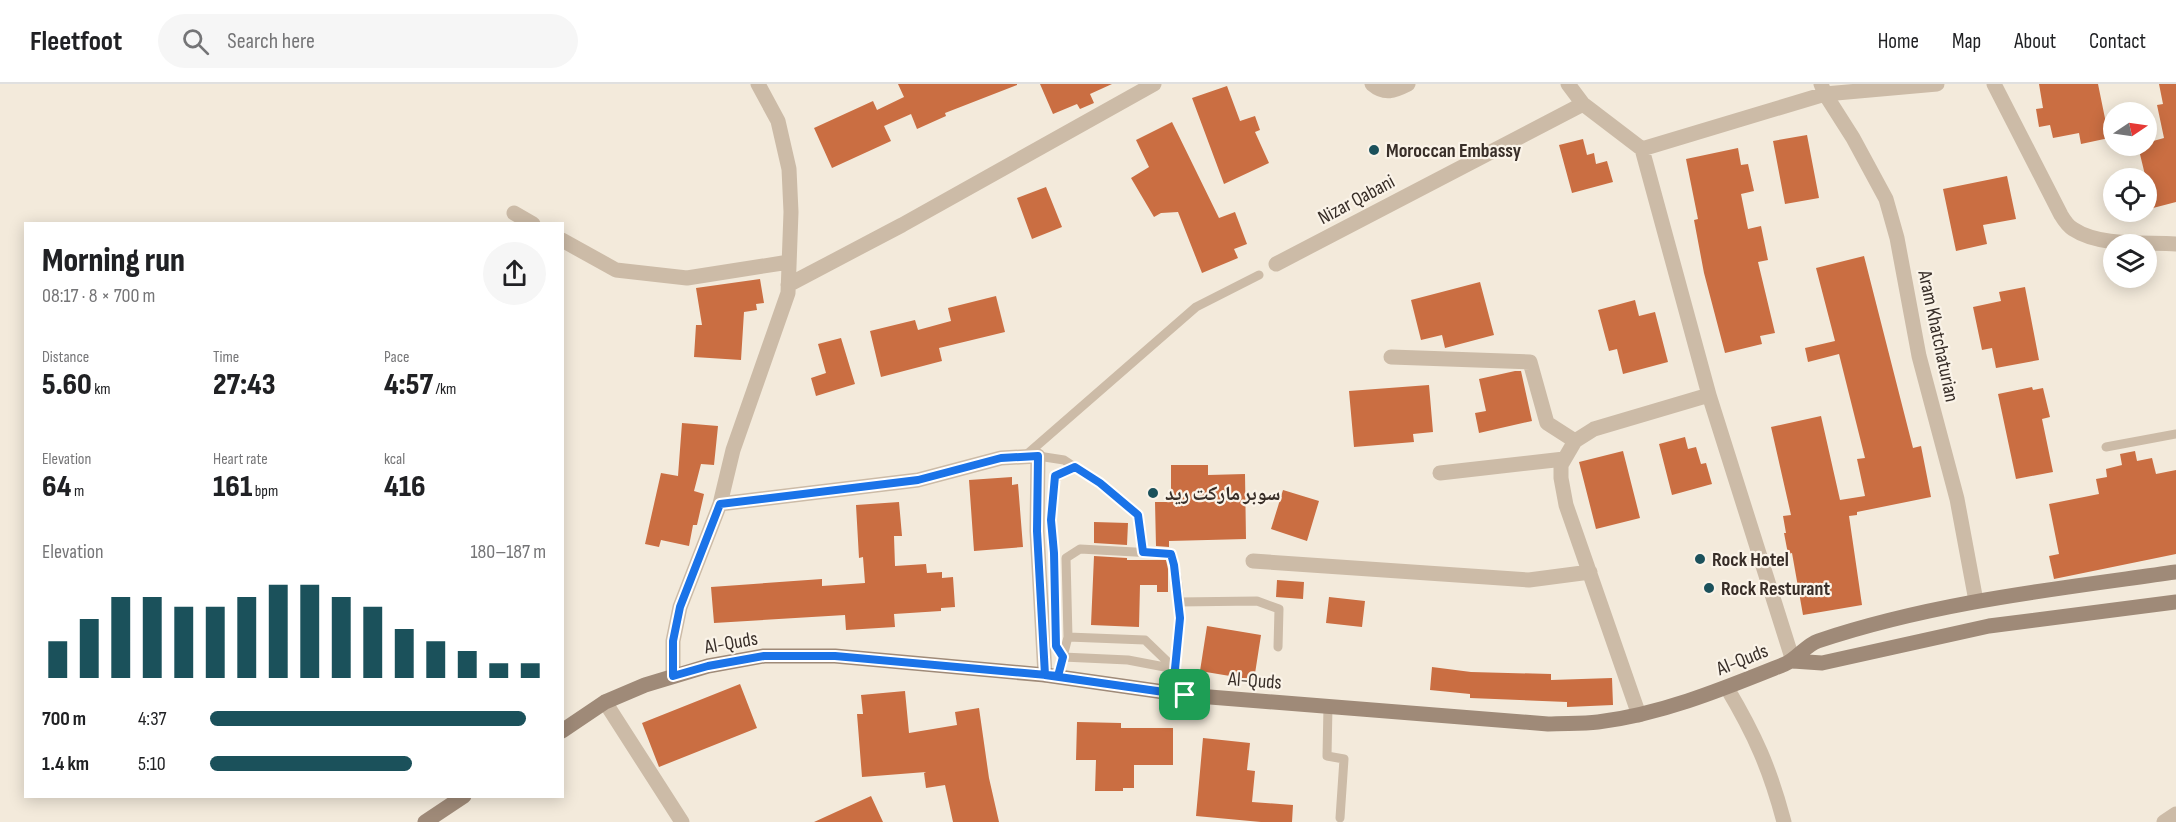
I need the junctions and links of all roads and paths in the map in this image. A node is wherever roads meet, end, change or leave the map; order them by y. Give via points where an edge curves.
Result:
1 (758, 84) edge
2 (1154, 84) edge
3 (1372, 84) edge
4 (1408, 84) edge
5 (1568, 84) edge
6 (1937, 84) edge
7 (1994, 84) edge
8 (1823, 89) edge
9 (1583, 104) junction
10 (1642, 149) junction
11 (514, 213) dead end
12 (530, 222) edge
13 (564, 241) edge
14 (2176, 244) edge
15 (789, 261) junction
16 (1276, 264) dead end
17 (1259, 275) dead end
18 (788, 285) junction
19 (1391, 357) dead end
20 (1709, 395) junction
21 (2176, 434) edge
22 (1575, 441) junction
23 (2106, 447) dead end
24 (1031, 457) junction
25 (1563, 459) junction
26 (1075, 467) junction
27 (1440, 473) dead end
28 (720, 504) junction
29 (1143, 552) junction
30 (1066, 558) junction
31 (1054, 560) junction
32 (1253, 561) dead end
33 (2176, 572) edge
34 (1590, 573) junction
35 (1179, 602) junction
36 (1976, 602) junction
37 (2176, 602) edge
38 (1068, 637) junction
39 (1278, 646) dead end
40 (1063, 657) junction
41 (1792, 661) junction
42 (1175, 669) junction
43 (673, 676) junction
44 (1052, 676) junction
45 (1726, 688) junction
46 (1185, 695) junction
47 (605, 702) junction
48 (1328, 706) junction
49 (1639, 715) junction
50 (564, 730) edge
51 (461, 798) edge
52 (2176, 814) edge
53 (1340, 818) dead end
54 (425, 822) edge
55 (682, 822) edge
56 (1784, 822) edge
57 (2164, 822) edge

1 - 15 street via 778,121 789,169
2 - 18 street
3 - 4 street via 1387,92
5 - 9 street
6 - 8 street
7 - 14 street via 2071,228 2104,240
8 - 10 street
8 - 36 street, Aram Khatchaturian via 1886,199 1919,356 1957,499
9 - 10 street
9 - 16 street, Nizar Qabani
10 - 20 street
11 - 12 street
13 - 15 street via 616,270 687,278
15 - 18 street
17 - 24 lane via 1196,307
18 - 28 street via 733,450
19 - 22 street via 1530,362 1547,423
20 - 22 street via 1594,429
20 - 41 street
21 - 23 lane
22 - 25 street
24 - 26 lane via 1064,460
24 - 28 street via 1001,458 918,480
24 - 44 street
25 - 27 street
25 - 34 street via 1561,478 1566,505
26 - 29 lane via 1138,515
26 - 31 lane via 1055,476 1051,520
28 - 43 street via 680,607 673,641
29 - 30 lane via 1080,549
29 - 35 lane via 1171,554
30 - 31 lane
30 - 38 lane
31 - 40 lane via 1056,646
32 - 34 street via 1529,580
33 - 36 street, Al-Quds
34 - 49 street
35 - 39 lane via 1257,601 1279,609
35 - 42 lane
36 - 41 street, Al-Quds via 1878,623 1815,642
37 - 41 street, Al-Quds via 1989,626 1822,663
38 - 40 lane
38 - 42 lane via 1145,640
40 - 42 lane via 1128,660
40 - 44 lane
41 - 45 street, Al-Quds
42 - 46 lane
43 - 44 street, Al-Quds via 764,656 835,656
43 - 47 street, Al-Quds
44 - 46 street, Al-Quds
45 - 49 street, Al-Quds
45 - 56 street via 1763,754
46 - 48 street, Al-Quds
47 - 50 street, Al-Quds
47 - 55 street
48 - 49 street, Al-Quds via 1548,724 1597,723
48 - 53 lane via 1327,756 1344,759
51 - 54 street
52 - 57 street

